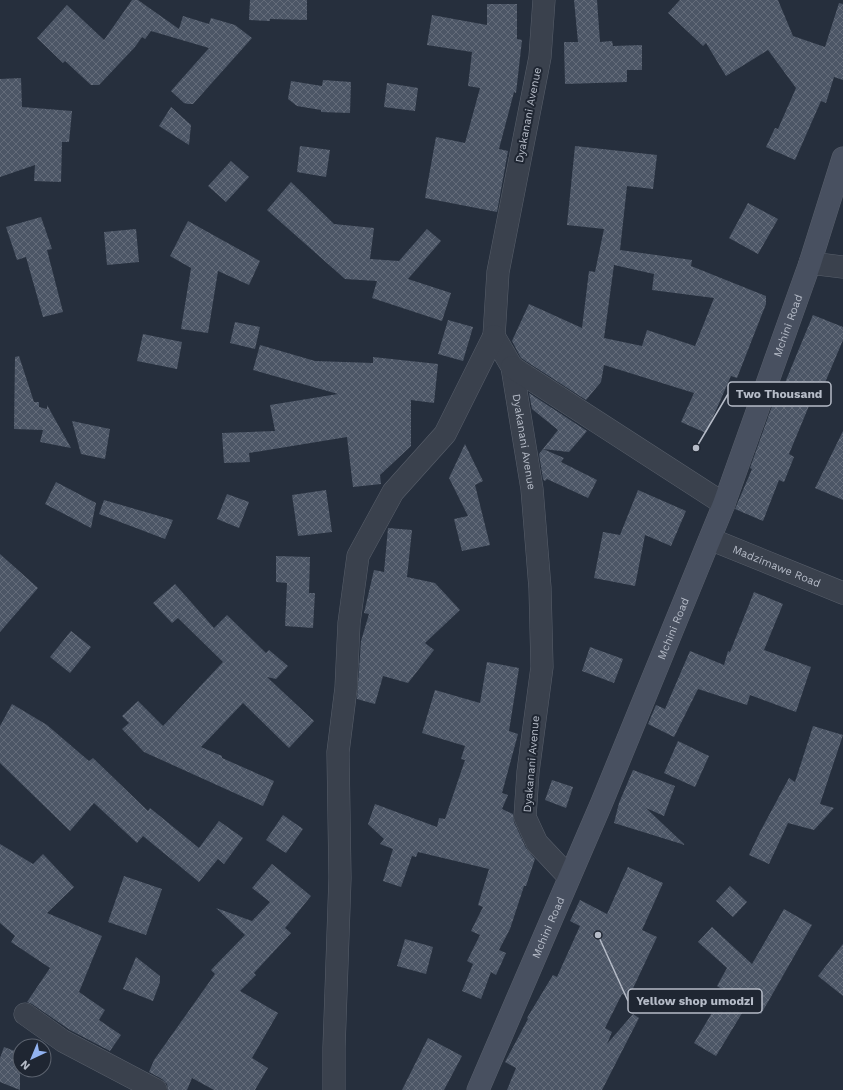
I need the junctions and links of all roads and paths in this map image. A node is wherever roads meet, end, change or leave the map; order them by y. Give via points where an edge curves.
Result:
1 (544, 0) edge
2 (843, 158) edge
3 (810, 263) junction
4 (843, 267) edge
5 (494, 336) junction
6 (512, 367) junction
7 (724, 504) junction
8 (710, 539) junction
9 (843, 593) edge
10 (569, 877) junction
11 (25, 1014) dead end
12 (156, 1090) edge
13 (334, 1090) edge
14 (478, 1090) edge

1 - 5 street, Dyakanani Avenue via 540,57 498,272
2 - 3 street, Mchini Road
3 - 4 street
3 - 7 street, Mchini Road
5 - 6 street, Dyakanani Avenue
5 - 13 street via 445,434 393,492 358,556 348,623 346,688 338,752 340,878
6 - 7 street
6 - 10 street, Dyakanani Avenue via 532,489 540,588 542,667 528,772 525,817 537,843
7 - 8 street, Mchini Road
8 - 9 street, Madzimawe Road
8 - 10 street, Mchini Road
10 - 14 street, Mchini Road
11 - 12 street via 63,1041

